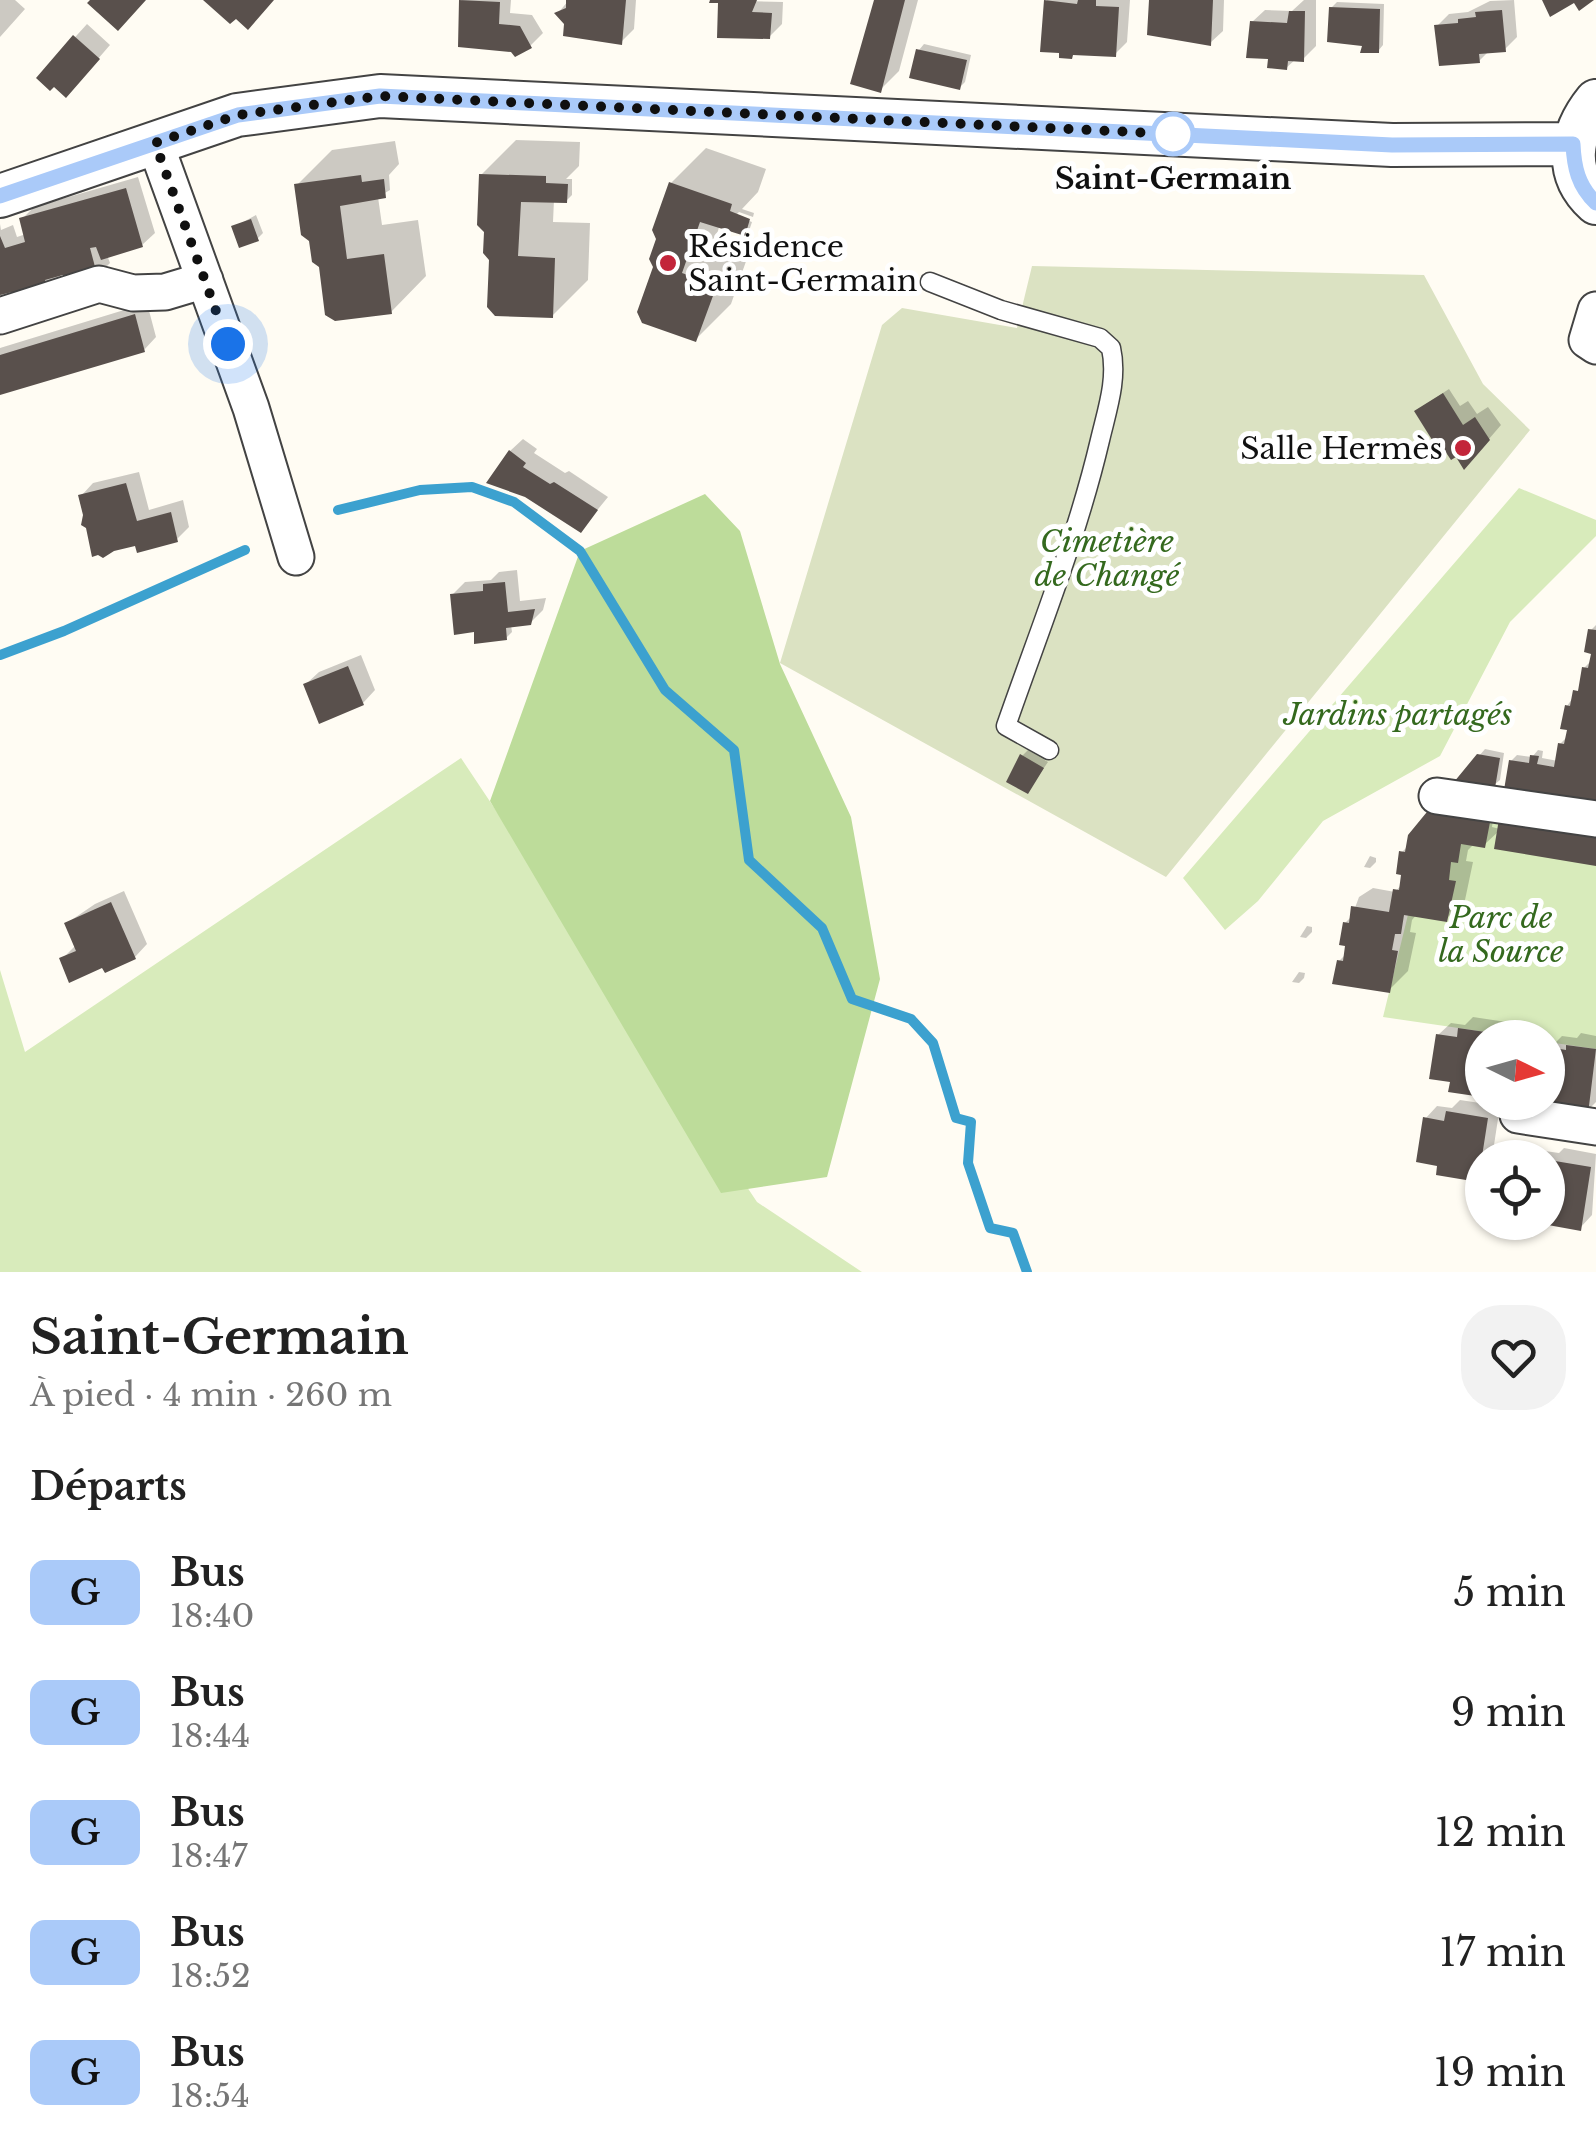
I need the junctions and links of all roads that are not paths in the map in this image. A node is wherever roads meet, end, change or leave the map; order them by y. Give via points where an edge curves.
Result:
1 (1596, 101) edge
2 (155, 143) junction
3 (1573, 144) junction
4 (0, 196) edge
5 (1596, 203) edge
6 (205, 280) junction
7 (930, 282) dead end
8 (1596, 310) edge
9 (0, 316) edge
10 (1596, 346) edge
11 (296, 557) dead end
12 (1049, 750) dead end
13 (1437, 796) dead end
14 (1596, 819) edge
15 (1553, 1120) edge
16 (1596, 1126) edge

1 - 3 street
2 - 3 street via 238,115 380,96 1392,145
2 - 4 street
2 - 6 street
3 - 5 street via 1574,168
6 - 9 street via 134,294 100,284
6 - 11 street
7 - 12 lane via 1100,338 1111,348 1114,380 1090,484 1006,726
8 - 10 street via 1587,340
13 - 14 street
15 - 16 street

